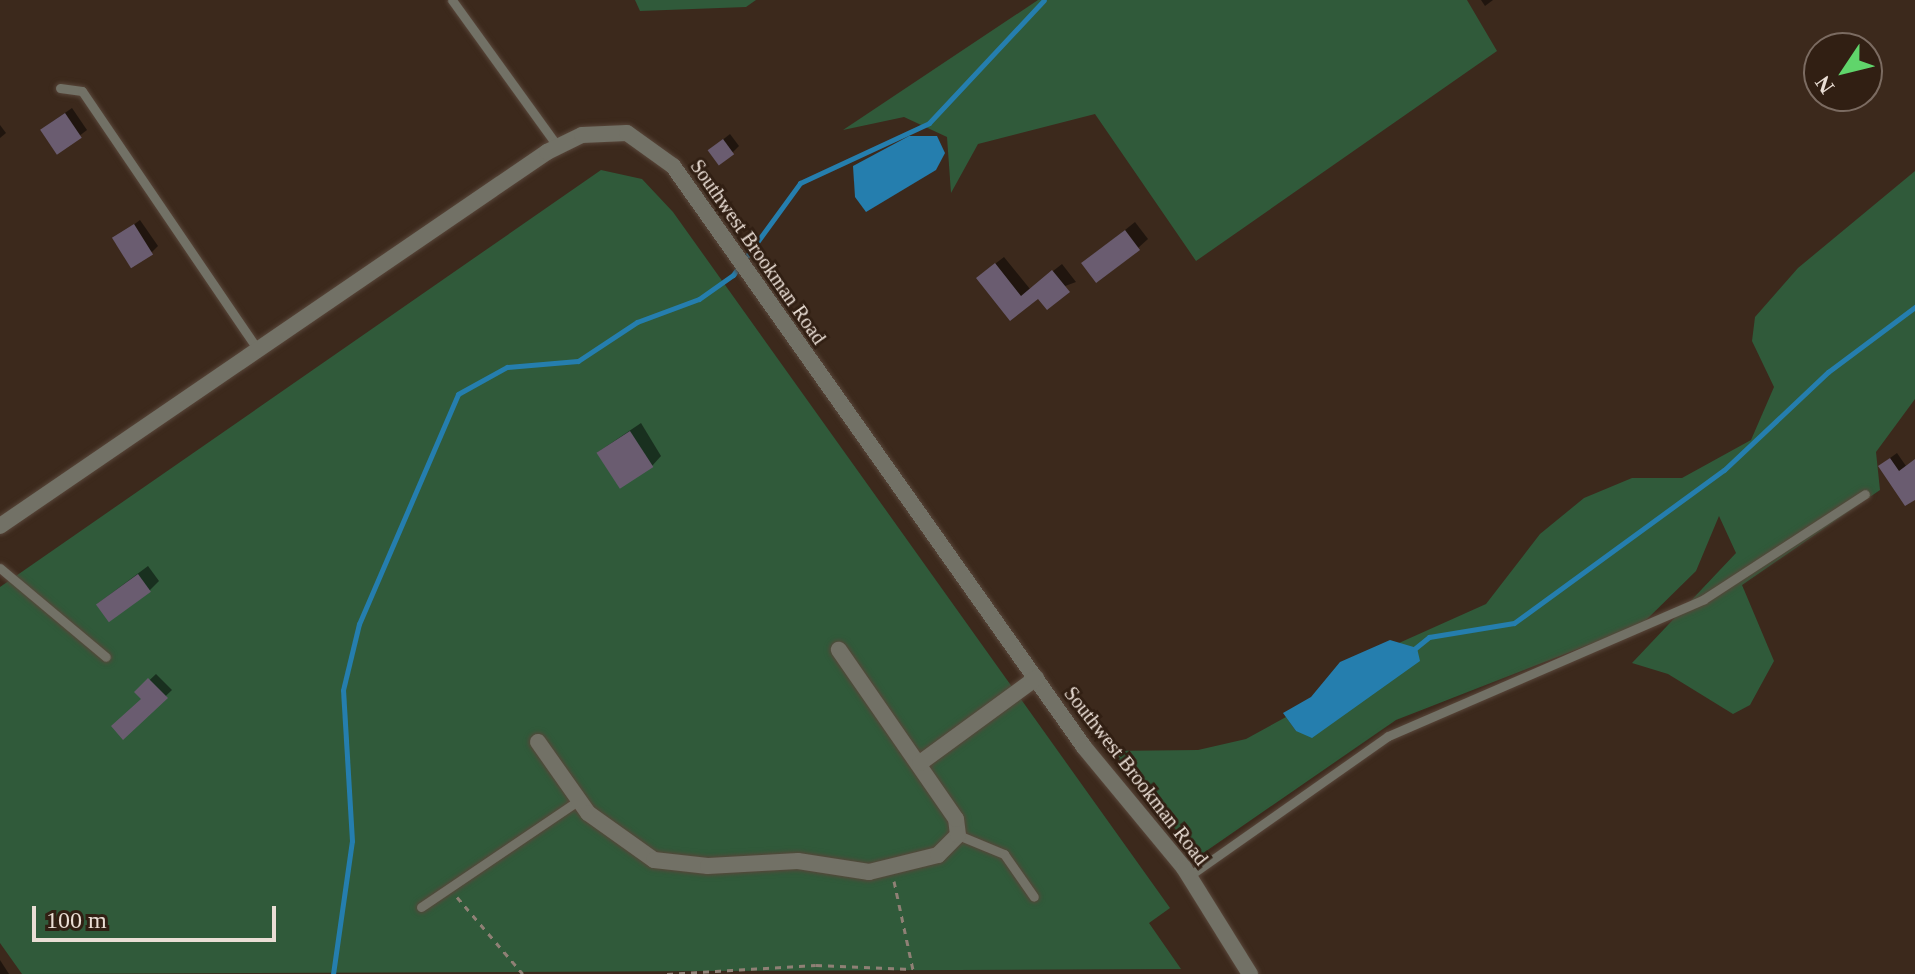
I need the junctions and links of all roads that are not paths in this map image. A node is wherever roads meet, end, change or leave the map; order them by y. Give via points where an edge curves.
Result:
1 (452, 0) edge
2 (60, 88) dead end
3 (558, 147) junction
4 (259, 351) junction
5 (1865, 494) dead end
6 (0, 526) edge
7 (0, 568) edge
8 (839, 650) dead end
9 (106, 657) dead end
10 (1036, 678) junction
11 (538, 742) dead end
12 (920, 763) junction
13 (579, 800) junction
14 (958, 835) junction
15 (1189, 876) junction
16 (1034, 897) dead end
17 (421, 907) dead end
18 (1250, 974) edge

1 - 3 lane
2 - 4 lane via 82,91
3 - 4 street, Southwest Brookman Road
3 - 10 street, Southwest Brookman Road via 582,135 627,133 673,166
4 - 6 street, Southwest Brookman Road
5 - 15 lane via 1704,599 1444,706 1388,736
7 - 9 lane
8 - 12 street
10 - 12 street
10 - 15 street, Southwest Brookman Road
11 - 13 street
12 - 14 street via 947,802
13 - 14 street via 611,837 654,860 892,870 938,855
13 - 17 lane
14 - 16 lane via 1004,854
15 - 18 street, Southwest Brookman Road

